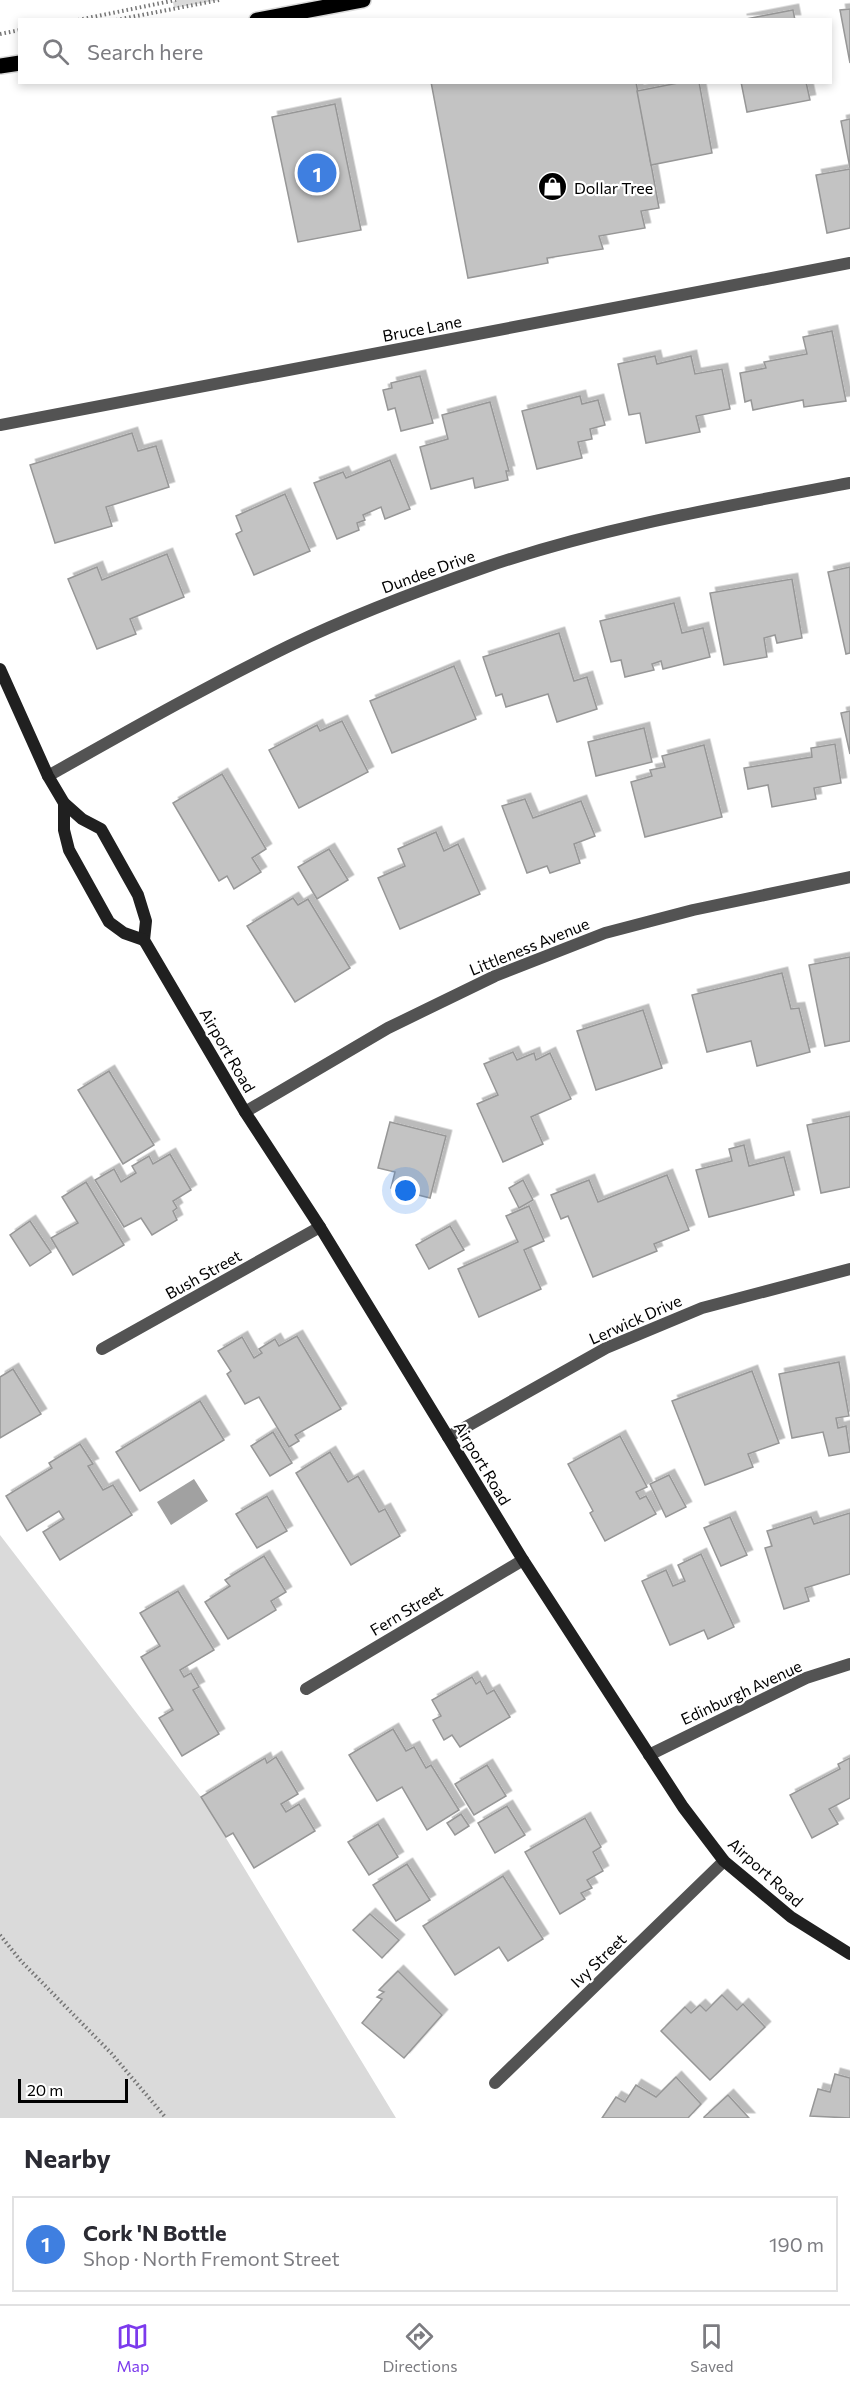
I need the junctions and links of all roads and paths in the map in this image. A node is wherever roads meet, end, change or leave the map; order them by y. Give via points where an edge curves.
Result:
1 (176, 0) edge
2 (219, 0) edge
3 (363, 0) edge
4 (88, 18) edge
5 (126, 18) edge
6 (268, 18) edge
7 (18, 30) edge
8 (0, 34) edge
9 (18, 63) edge
10 (0, 66) edge
11 (850, 263) edge
12 (0, 425) edge
13 (850, 483) edge
14 (0, 669) edge
15 (48, 776) junction
16 (63, 803) junction
17 (850, 877) edge
18 (144, 940) junction
19 (245, 1112) junction
20 (320, 1227) junction
21 (850, 1269) edge
22 (102, 1350) dead end
23 (448, 1437) junction
24 (523, 1560) junction
25 (850, 1664) edge
26 (306, 1689) dead end
27 (649, 1755) junction
28 (724, 1861) junction
29 (0, 1935) edge
30 (850, 1954) edge
31 (495, 2083) dead end
32 (166, 2118) edge

1 - 4 path
2 - 5 path
3 - 6 main road
7 - 8 path
9 - 10 main road
11 - 12 street, Bruce Lane
13 - 15 street, Dundee Drive via 685,514 582,539 390,602 190,696
14 - 15 street, Airport Road
15 - 16 street, Airport Road
16 - 18 street, Airport Road via 101,829 138,895 146,921
16 - 18 street, Airport Road via 69,850 109,922
17 - 19 street, Littleness Avenue via 616,930 517,967 388,1028
18 - 19 street, Airport Road
19 - 20 street, Airport Road
20 - 22 street, Bush Street
20 - 23 street, Airport Road
21 - 23 street, Lerwick Drive via 702,1308 616,1344
23 - 24 street, Airport Road
24 - 26 street, Fern Street
24 - 27 street, Airport Road
25 - 27 street, Edinburgh Avenue via 806,1678
27 - 28 street, Airport Road
28 - 30 street, Airport Road via 791,1917
28 - 31 street, Ivy Street
29 - 32 path

